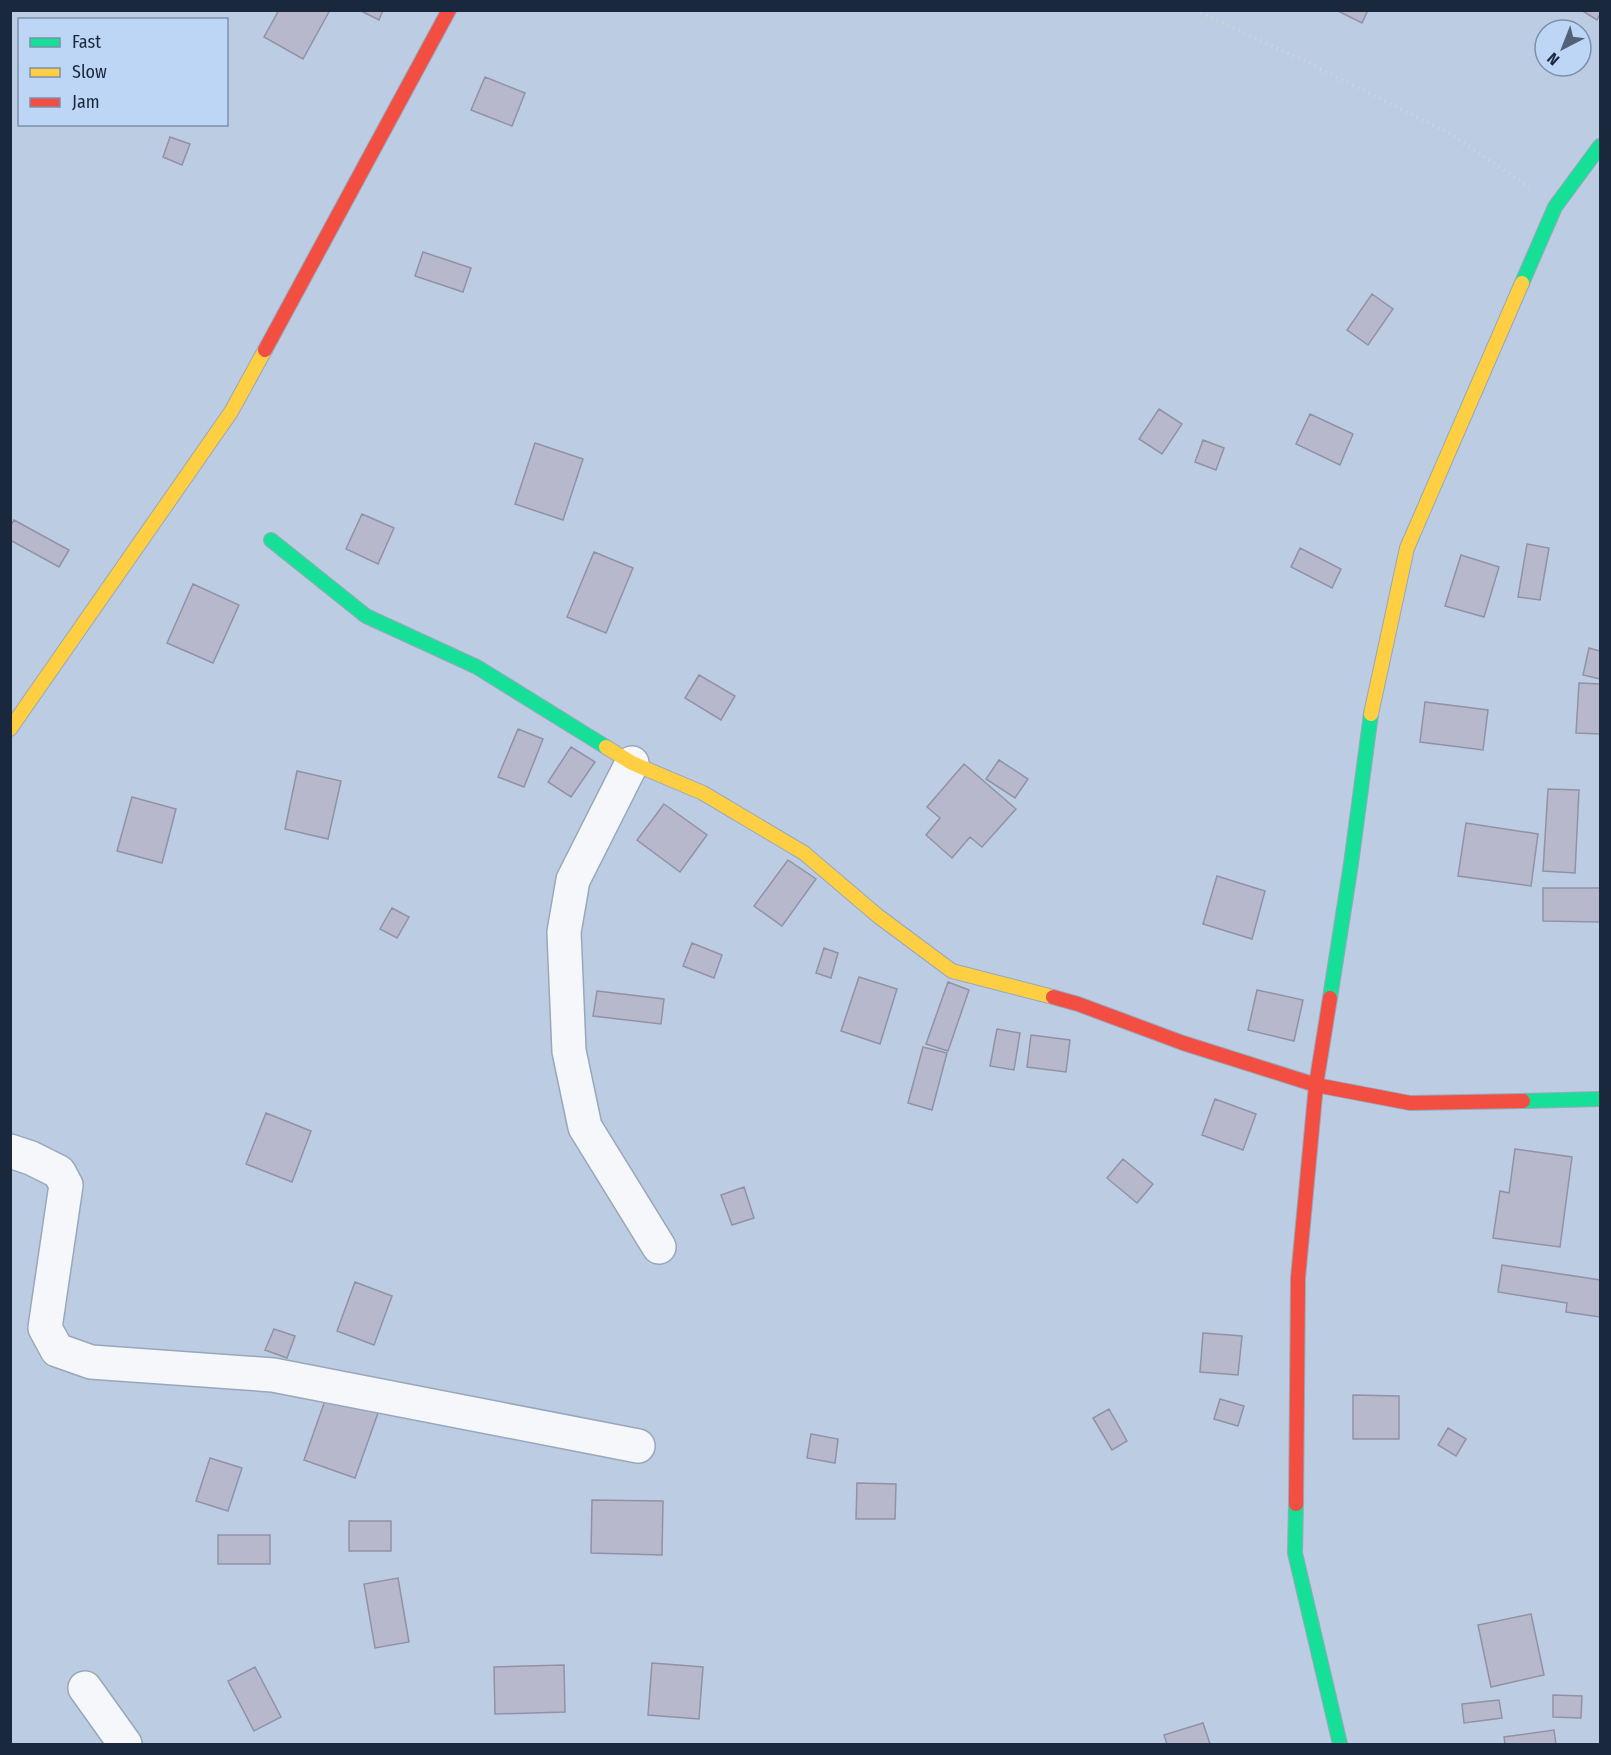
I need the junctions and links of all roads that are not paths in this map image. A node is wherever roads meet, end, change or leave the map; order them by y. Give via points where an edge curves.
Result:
1 (449, 10) edge
2 (1600, 146) edge
3 (271, 540) dead end
4 (10, 729) edge
5 (632, 763) junction
6 (1316, 1084) junction
7 (1600, 1099) edge
8 (10, 1151) edge
9 (659, 1247) dead end
10 (638, 1446) dead end
11 (85, 1688) dead end
12 (125, 1744) edge
13 (1340, 1744) edge

1 - 4 street via 231,411
2 - 6 street via 1555,207 1407,548 1370,720
3 - 5 street via 366,616 477,667
5 - 6 street via 703,793 804,853 878,916 952,971 1078,1004
5 - 9 street via 573,880 564,932 569,1052 585,1127
6 - 7 street via 1410,1103
6 - 13 street via 1298,1278 1295,1552
8 - 10 street via 59,1172 66,1185 45,1328 57,1350 91,1362 273,1375
11 - 12 street

